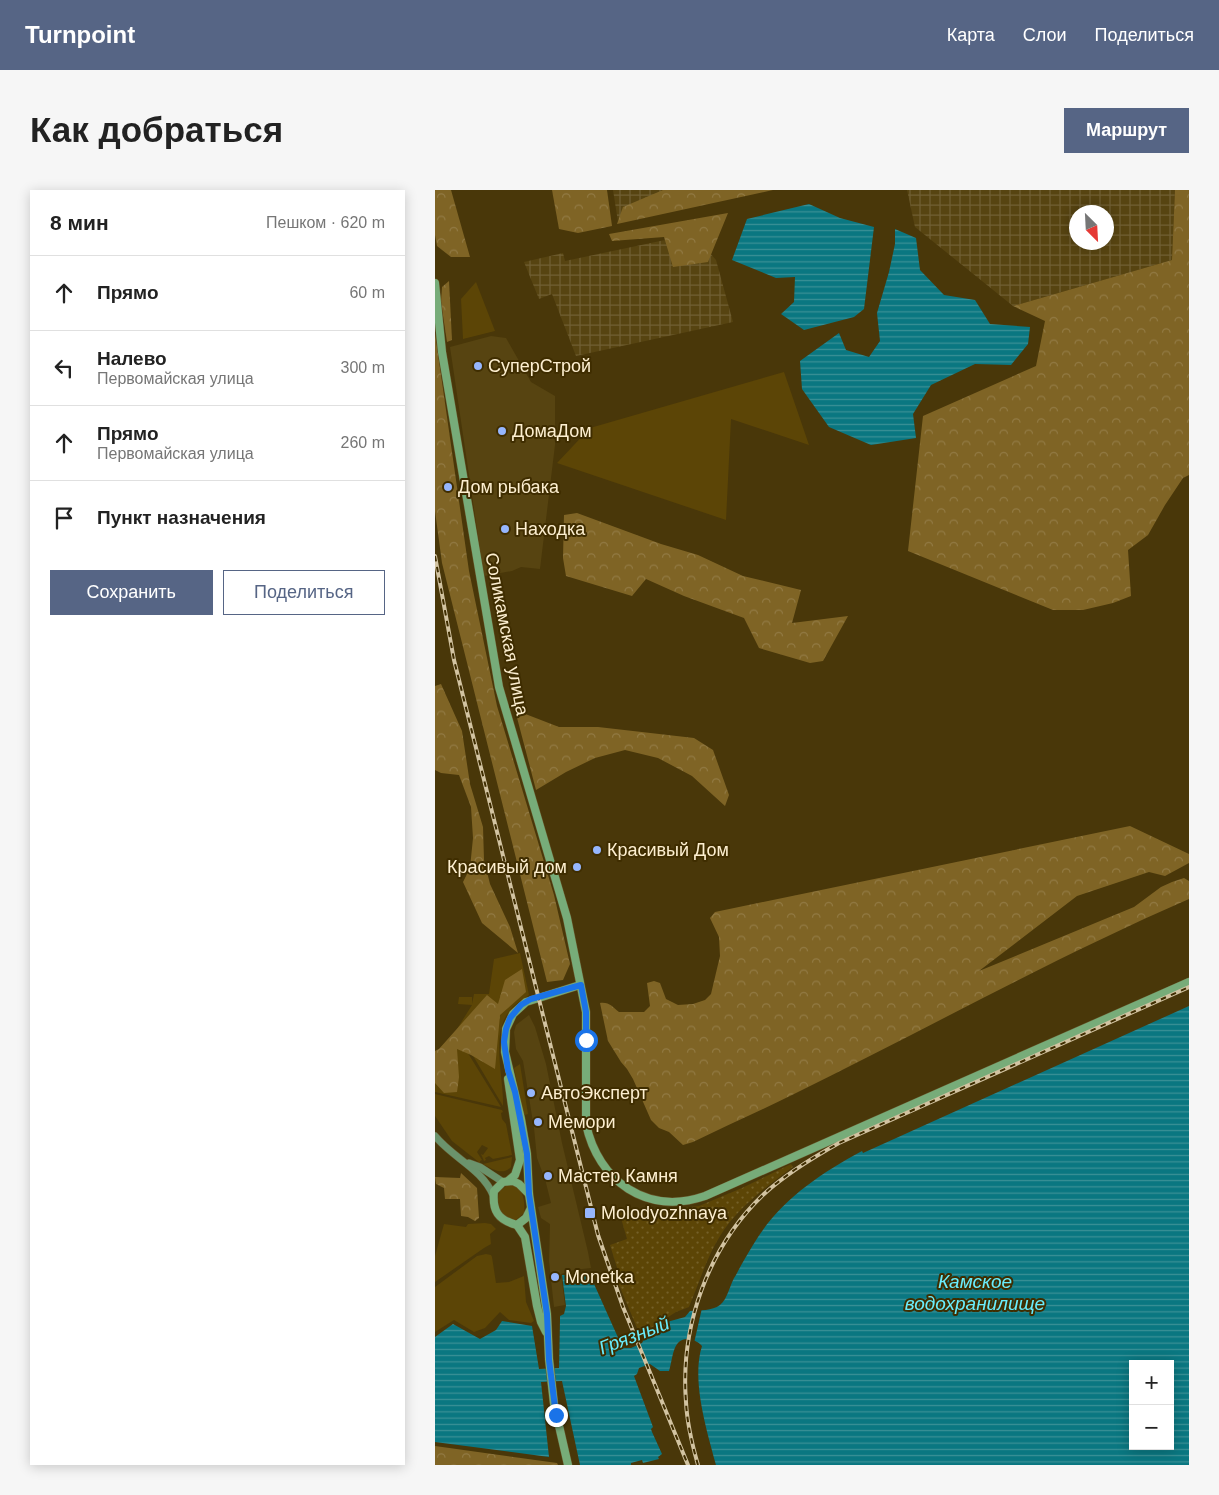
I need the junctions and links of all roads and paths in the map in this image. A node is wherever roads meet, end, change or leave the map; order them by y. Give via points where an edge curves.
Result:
1 (435, 283) edge
2 (1189, 982) edge
3 (581, 985) junction
4 (508, 1070) junction
5 (435, 1136) edge
6 (463, 1160) junction
7 (505, 1182) junction
8 (529, 1194) junction
9 (493, 1195) junction
10 (531, 1208) junction
11 (517, 1225) junction
12 (547, 1334) junction
13 (568, 1465) edge

1 - 3 main road, Соликамская улица via 445,371 499,687 567,918
2 - 3 main road, Соликамская улица via 711,1194 676,1202 642,1196 618,1183 604,1166 591,1141 585,1113 586,1012
3 - 4 main road via 531,999 518,1008 510,1018 505,1035
4 - 7 main road via 520,1160 515,1175
4 - 8 main road via 527,1154
5 - 6 street via 445,1148
6 - 7 street
6 - 9 street via 485,1179
7 - 8 main road via 519,1184
7 - 9 main road via 496,1188
8 - 10 main road
9 - 11 main road via 500,1218
10 - 11 main road
10 - 12 main road via 547,1314
11 - 12 main road via 525,1238 537,1306
12 - 13 main road via 552,1388

